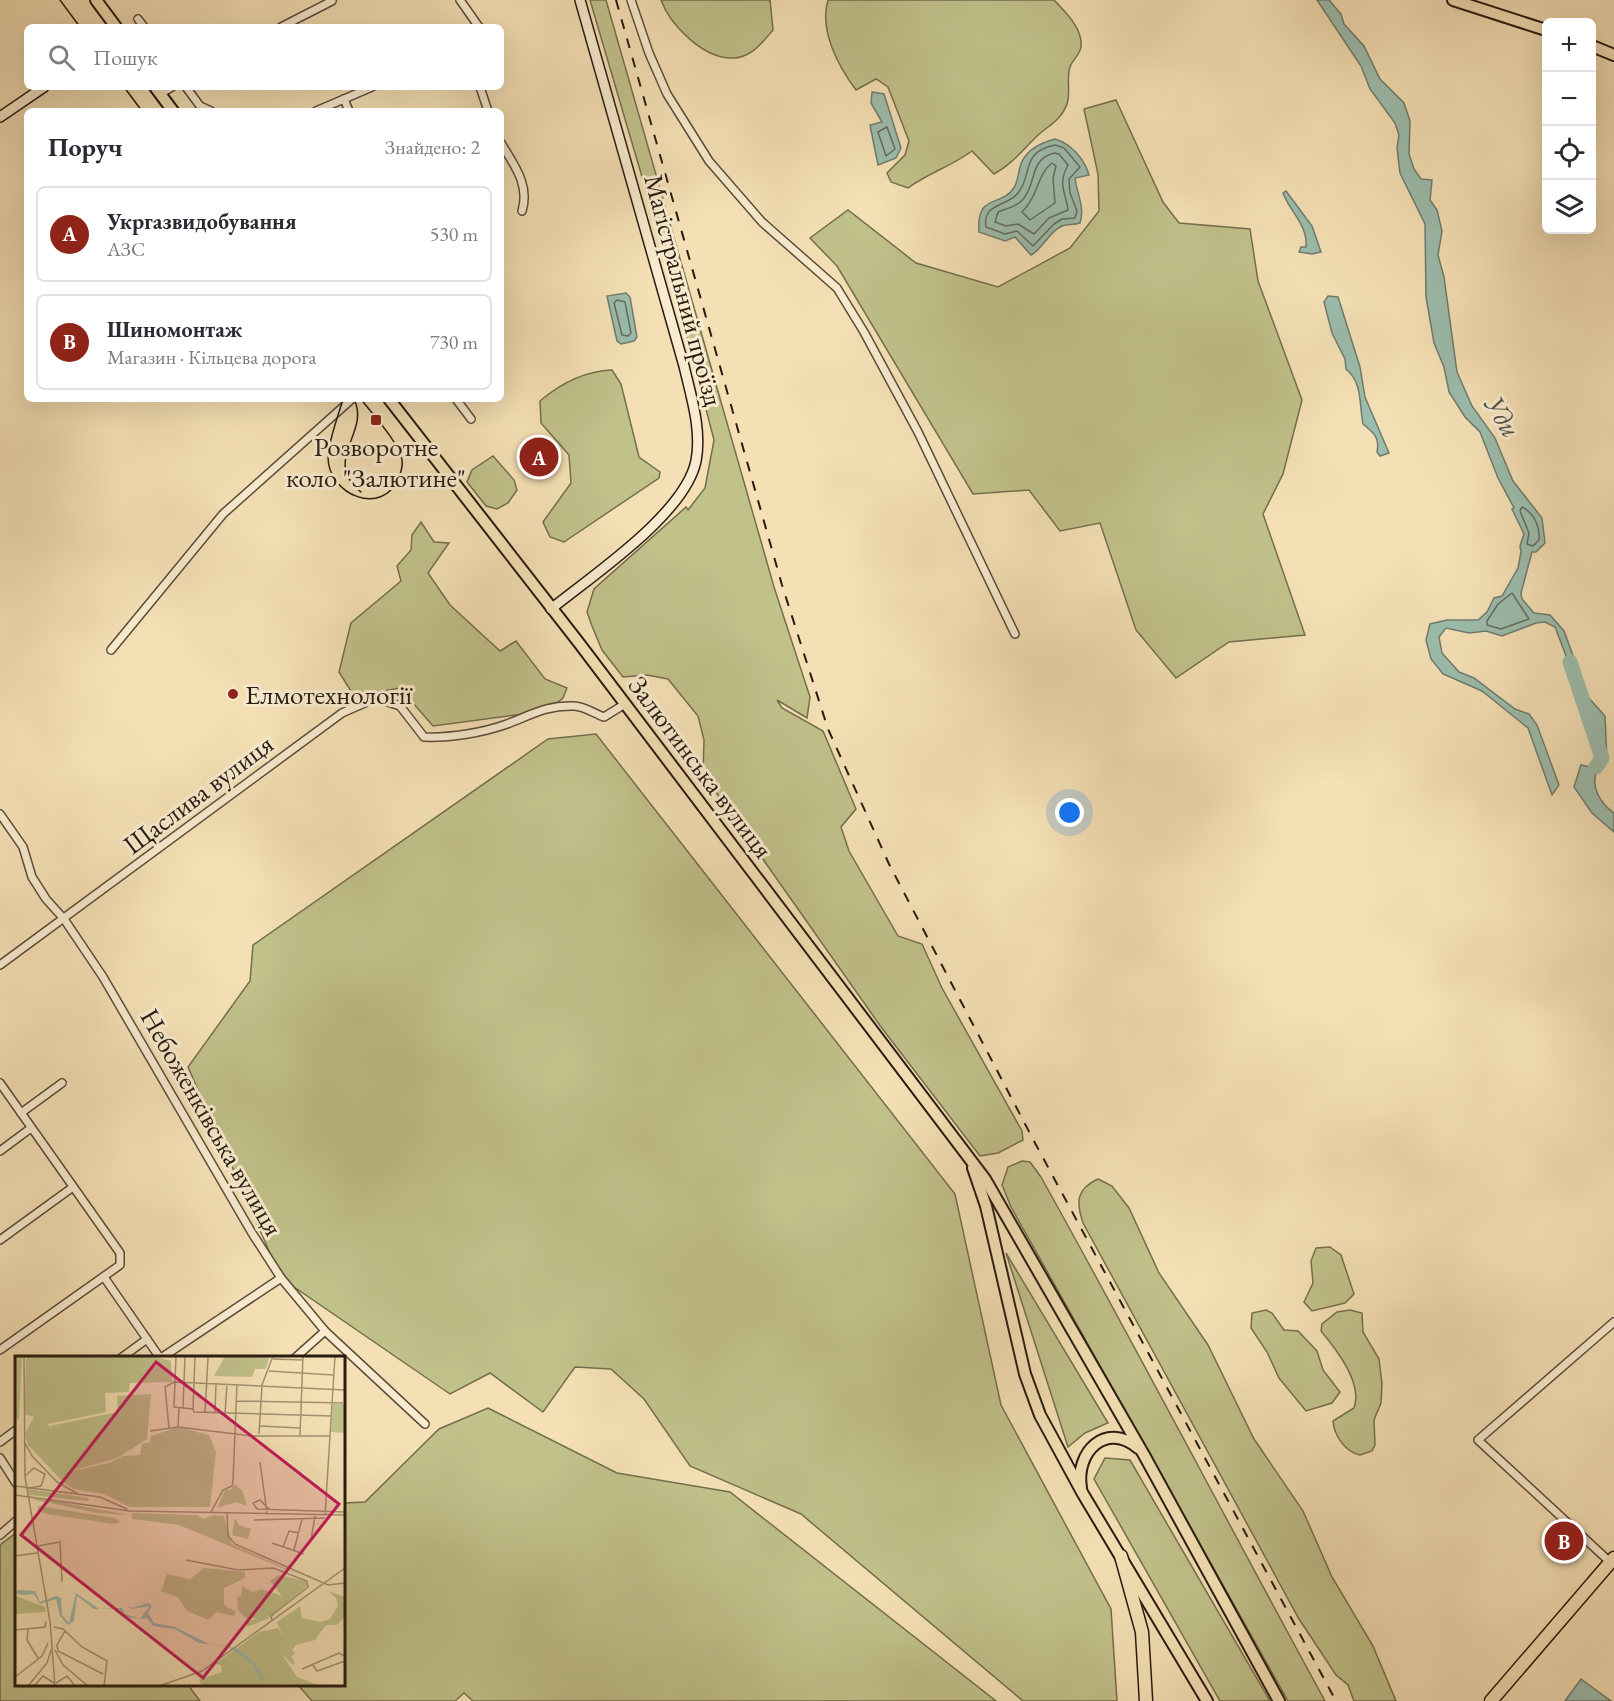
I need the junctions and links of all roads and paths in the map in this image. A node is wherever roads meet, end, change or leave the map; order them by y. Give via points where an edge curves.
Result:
1 (96, 0) edge
2 (460, 0) edge
3 (580, 0) edge
4 (631, 0) edge
5 (1453, 0) edge
6 (332, 1) edge
7 (138, 19) dead end
8 (114, 24) edge
9 (142, 24) edge
10 (288, 24) edge
11 (477, 24) edge
12 (1542, 29) edge
13 (1596, 48) edge
14 (1614, 55) edge
15 (40, 90) edge
16 (158, 90) edge
17 (188, 90) edge
18 (365, 90) edge
19 (481, 90) edge
20 (344, 99) junction
21 (171, 108) edge
22 (204, 108) edge
23 (323, 108) edge
24 (348, 108) edge
25 (487, 108) edge
26 (0, 117) edge
27 (504, 148) edge
28 (522, 211) dead end
29 (349, 402) edge
30 (391, 402) edge
31 (458, 402) edge
32 (471, 419) dead end
33 (551, 609) junction
34 (1015, 634) dead end
35 (111, 650) dead end
36 (625, 704) junction
37 (0, 814) edge
38 (64, 919) junction
39 (0, 965) edge
40 (0, 1083) edge
41 (62, 1083) dead end
42 (21, 1113) junction
43 (31, 1128) junction
44 (0, 1151) edge
45 (972, 1165) junction
46 (73, 1187) junction
47 (0, 1240) edge
48 (104, 1277) junction
49 (281, 1278) junction
50 (1614, 1322) edge
51 (325, 1331) junction
52 (147, 1339) junction
53 (0, 1350) edge
54 (124, 1356) edge
55 (160, 1356) edge
56 (164, 1356) edge
57 (297, 1356) edge
58 (425, 1424) dead end
59 (15, 1431) edge
60 (0, 1442) edge
61 (1144, 1455) junction
62 (0, 1458) edge
63 (15, 1481) edge
64 (1083, 1494) junction
65 (15, 1522) edge
66 (0, 1535) edge
67 (1121, 1556) junction
68 (1612, 1560) edge
69 (1146, 1701) edge
70 (1207, 1701) edge
71 (1279, 1701) edge
72 (1491, 1701) edge

1 - 8 main road
2 - 11 street
3 - 33 main road, Магістральний проїзд via 684,366 697,423 696,461 679,498 652,527
4 - 34 street via 667,94 709,161 762,222 837,288 864,332 918,432
5 - 12 main road
6 - 10 street
7 - 9 street
13 - 14 main road
15 - 26 main road
16 - 21 main road
17 - 22 street
18 - 20 street
19 - 25 street
20 - 23 street
20 - 24 street
27 - 28 street via 522,179
29 - 35 street via 223,514
30 - 33 main road, Залютинська вулиця
31 - 32 street
33 - 36 main road, Залютинська вулиця
36 - 38 street, Щаслива вулиця via 604,717 576,706 532,711 506,724 438,737 424,736 400,706 376,698 342,713
36 - 45 main road, Залютинська вулиця
37 - 38 street, Небоженківська вулиця via 22,847 32,877
38 - 39 street, Щаслива вулиця
38 - 49 street, Небоженківська вулиця via 103,977
40 - 42 street
41 - 42 street
42 - 43 street
43 - 44 street
43 - 46 street
45 - 61 main road, Залютинська вулиця via 985,1179
45 - 64 main road via 986,1206 1029,1388
46 - 47 street
46 - 48 street via 120,1253 120,1265
48 - 52 street
48 - 53 street
49 - 51 street, Небоженківська вулиця
49 - 56 street
50 - 68 street via 1478,1440
51 - 57 street
51 - 58 street, Небоженківська вулиця
52 - 54 street
52 - 55 street
59 - 60 street
61 - 64 main road via 1126,1440 1098,1442 1083,1461
61 - 71 main road, Залютинська вулиця
62 - 63 street
64 - 67 main road
65 - 66 street
67 - 69 highway via 1142,1632
67 - 70 main road
68 - 72 highway

